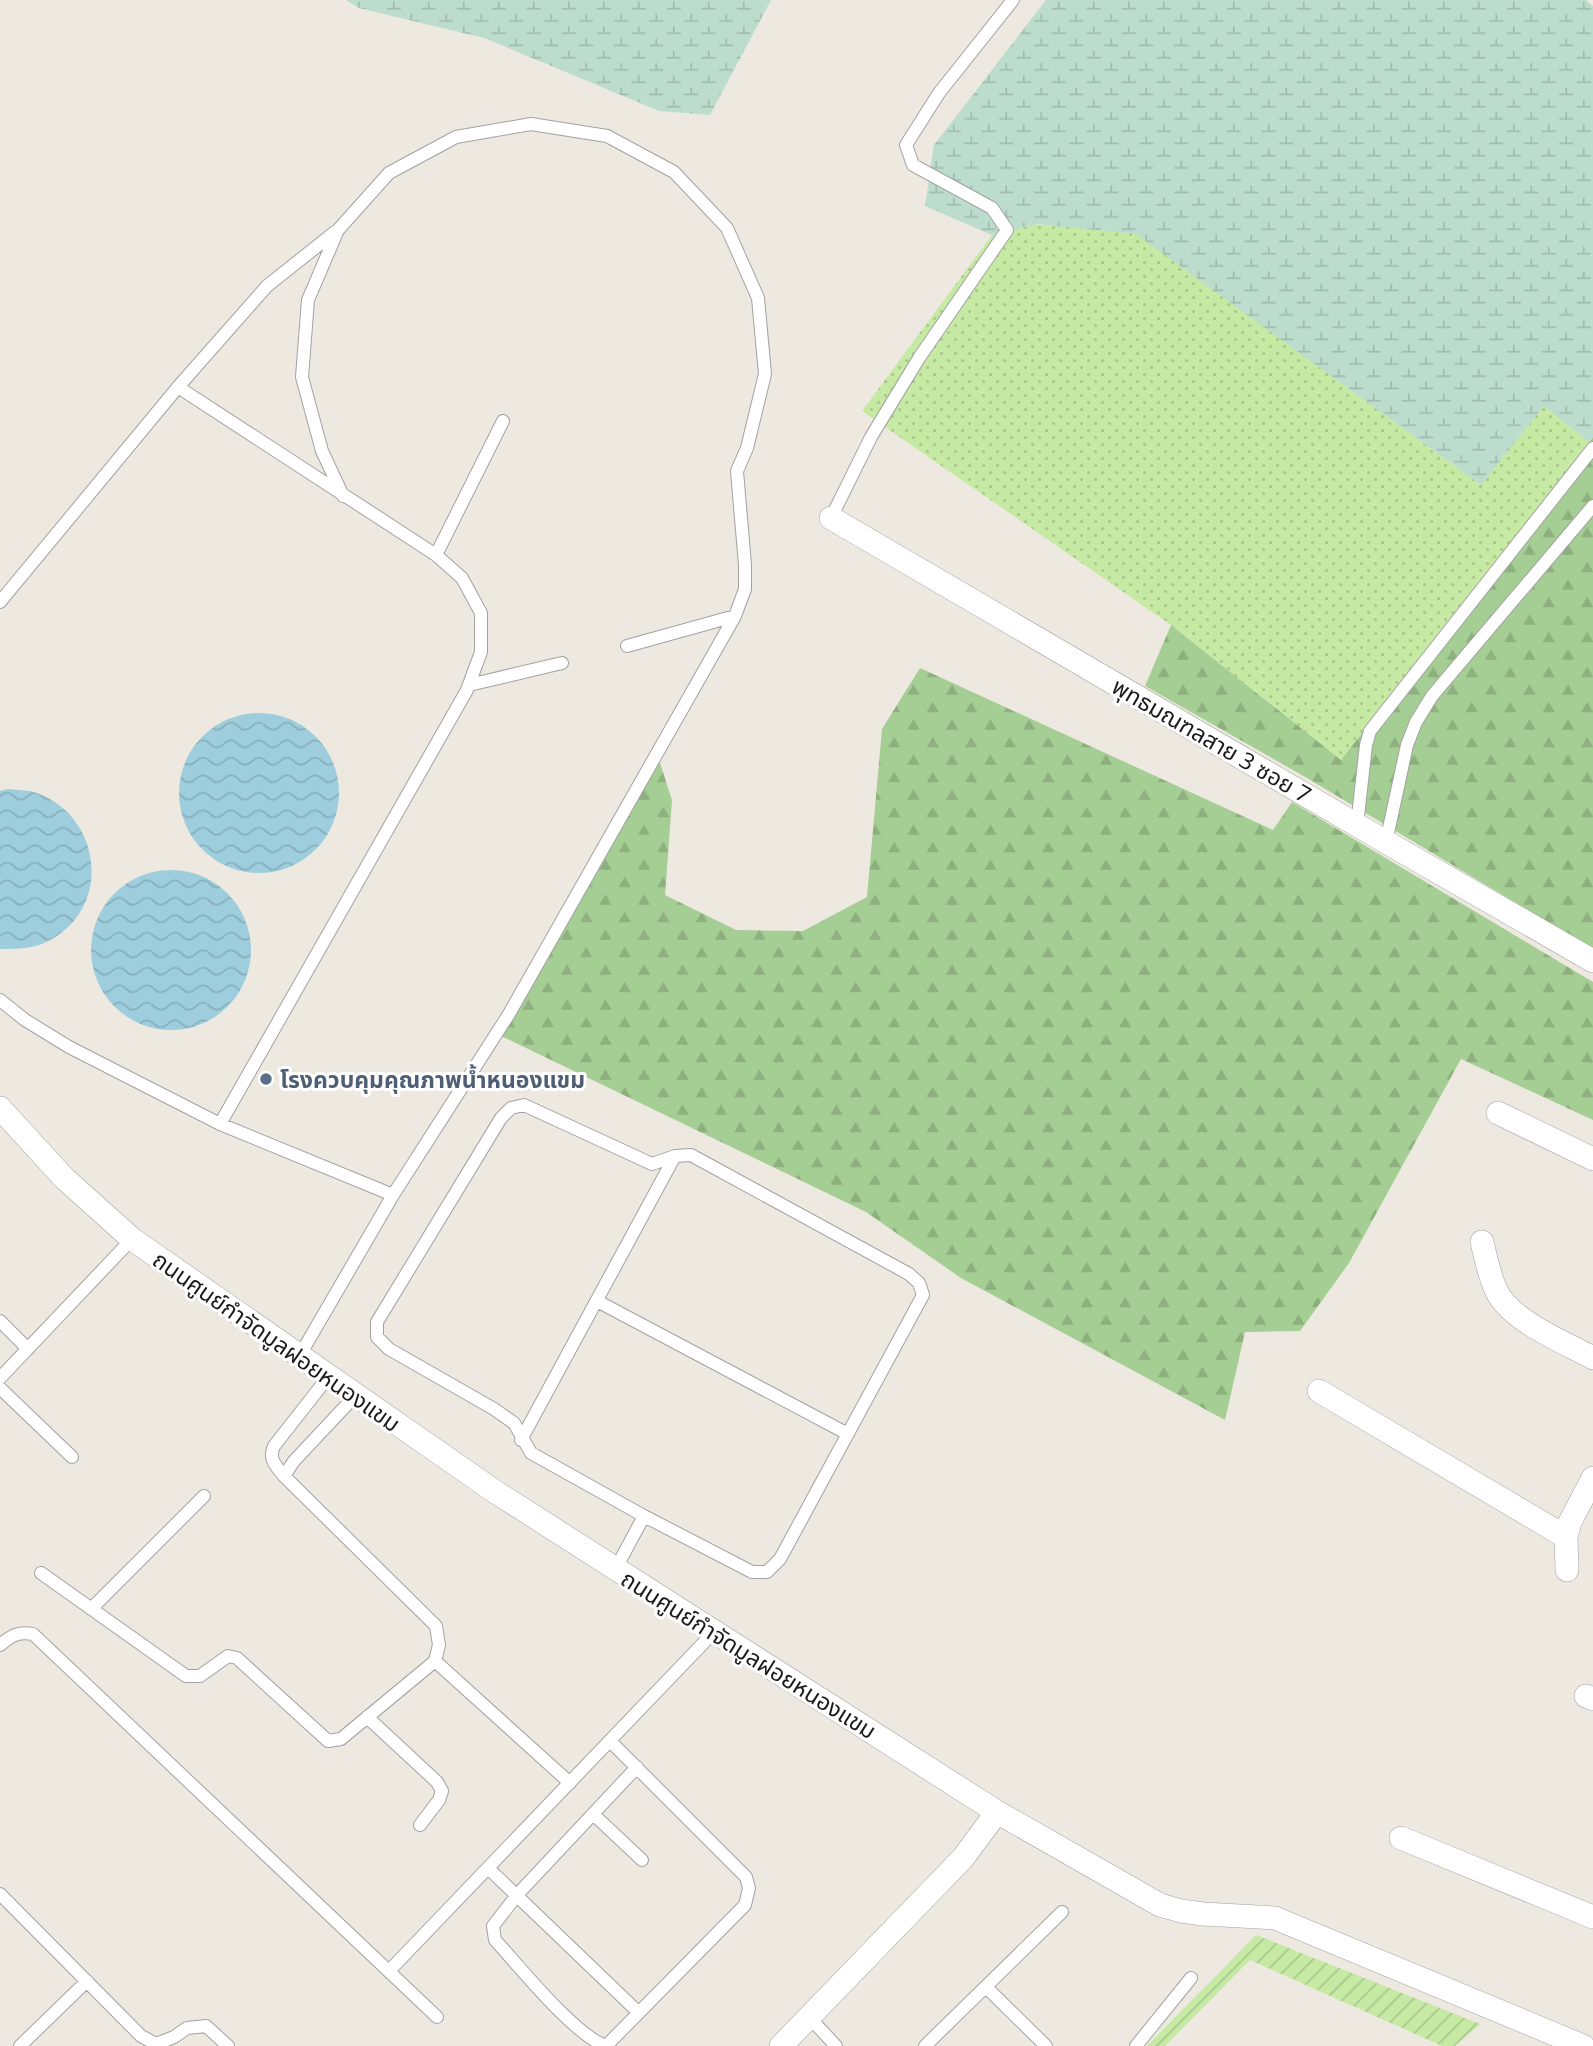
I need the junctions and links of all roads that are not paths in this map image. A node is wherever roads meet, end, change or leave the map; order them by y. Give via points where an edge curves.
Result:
1 (1013, 0) edge
2 (338, 230) junction
3 (178, 387) junction
4 (503, 421) dead end
5 (1593, 448) edge
6 (343, 496) junction
7 (1593, 506) edge
8 (831, 518) joint
9 (436, 555) junction
10 (0, 602) edge
11 (735, 616) junction
12 (627, 646) dead end
13 (562, 663) dead end
14 (469, 685) junction
15 (1357, 825) junction
16 (1386, 842) junction
17 (1593, 961) edge
18 (0, 1000) edge
19 (0, 1108) edge
20 (1498, 1113) dead end
21 (219, 1124) junction
22 (675, 1156) junction
23 (1593, 1158) edge
24 (393, 1195) junction
25 (132, 1240) junction
26 (1482, 1242) dead end
27 (597, 1301) junction
28 (0, 1321) edge
29 (28, 1349) junction
30 (300, 1355) junction
31 (1593, 1358) edge
32 (329, 1376) junction
33 (0, 1378) edge
34 (0, 1388) edge
35 (1319, 1391) dead end
36 (356, 1395) junction
37 (848, 1434) junction
38 (522, 1440) junction
39 (72, 1457) dead end
40 (284, 1476) junction
41 (1593, 1478) edge
42 (204, 1496) dead end
43 (644, 1516) junction
44 (1566, 1537) junction
45 (615, 1570) junction
46 (1567, 1570) dead end
47 (41, 1573) dead end
48 (91, 1609) junction
49 (713, 1633) junction
50 (0, 1645) edge
51 (435, 1661) junction
52 (367, 1717) junction
53 (610, 1741) junction
54 (637, 1767) junction
55 (570, 1783) junction
56 (997, 1812) junction
57 (593, 1814) junction
58 (420, 1825) dead end
59 (1401, 1838) dead end
60 (642, 1860) dead end
61 (488, 1868) junction
62 (0, 1894) edge
63 (517, 1895) junction
64 (1062, 1912) dead end
65 (1593, 1917) edge
66 (389, 1971) junction
67 (1191, 1978) dead end
68 (87, 1980) junction
69 (986, 1987) junction
70 (638, 2012) junction
71 (437, 2017) dead end
72 (810, 2018) junction
73 (20, 2046) edge
74 (228, 2046) edge
75 (781, 2046) edge
76 (836, 2046) edge
77 (925, 2046) edge
78 (1046, 2046) edge
79 (1136, 2046) edge
80 (1583, 2046) edge

1 - 8 lane via 939,93 906,145 913,165 992,208 1007,230 919,358 871,437
2 - 3 lane via 267,286
2 - 6 lane via 307,300 302,377 322,451
2 - 11 lane via 389,173 468,134 531,124 607,136 674,172 727,228 758,298 765,374 737,471 746,565 745,589
3 - 6 lane
3 - 10 lane
4 - 9 lane
5 - 15 lane via 1370,731
6 - 9 lane
7 - 16 lane via 1432,696 1407,744
8 - 15 street, พุทธมณฑลสาย 3 ซอย 7
9 - 14 lane via 462,578 481,612 481,652
11 - 12 lane
11 - 24 lane via 509,1014
13 - 14 lane
14 - 21 lane
15 - 16 street, พุทธมณฑลสาย 3 ซอย 7
16 - 17 street, พุทธมณฑลสาย 3 ซอย 7
18 - 21 lane via 69,1047
19 - 25 street, ถนนศูนย์กำจัดมูลฝอยหนองแขม via 64,1178
20 - 23 street
21 - 24 lane
22 - 27 lane
22 - 37 lane via 691,1154 919,1283 923,1296
22 - 38 lane via 652,1164 524,1105 511,1108 377,1322 377,1337 389,1349 494,1409 514,1423
24 - 30 lane
25 - 29 lane
25 - 30 street, ถนนศูนย์กำจัดมูลฝอยหนองแขม
26 - 31 street via 1496,1290 1506,1305
27 - 37 lane
27 - 38 lane
28 - 29 lane
29 - 33 lane
30 - 32 street, ถนนศูนย์กำจัดมูลฝอยหนองแขม
32 - 36 street, ถนนศูนย์กำจัดมูลฝอยหนองแขม
32 - 40 lane via 274,1446 272,1460
34 - 39 lane
35 - 44 street
36 - 40 lane
36 - 45 street, ถนนศูนย์กำจัดมูลฝอยหนองแขม
37 - 43 lane via 780,1559 767,1572 752,1572
38 - 43 lane via 531,1453
40 - 51 lane via 436,1626 439,1645
41 - 44 street
42 - 48 lane
43 - 45 lane
44 - 46 street
45 - 49 street, ถนนศูนย์กำจัดมูลฝอยหนองแขม
47 - 48 lane
48 - 52 lane via 186,1676 200,1676 228,1656 237,1658 328,1741 341,1739
49 - 53 lane
49 - 56 street, ถนนศูนย์กำจัดมูลฝอยหนองแขม
50 - 66 lane via 22,1631 33,1634
51 - 52 lane
51 - 55 lane
52 - 58 lane via 442,1791
53 - 54 lane
53 - 55 lane
54 - 57 lane
54 - 70 lane via 746,1877 749,1888 745,1905
55 - 61 lane
56 - 72 street via 963,1858
56 - 80 street, ถนนศูนย์กำจัดมูลฝอยหนองแขม via 1160,1905 1275,1918
57 - 60 lane
57 - 63 lane
59 - 65 street
61 - 63 lane
61 - 66 lane
62 - 68 lane
63 - 70 lane
63 - 70 lane via 493,1926 495,1940 578,2029 606,2046
64 - 69 lane
66 - 71 lane
67 - 79 lane
68 - 73 lane
68 - 74 lane via 141,2036 156,2044 187,2028 206,2026
69 - 77 lane
69 - 78 lane
72 - 75 street
72 - 76 lane

